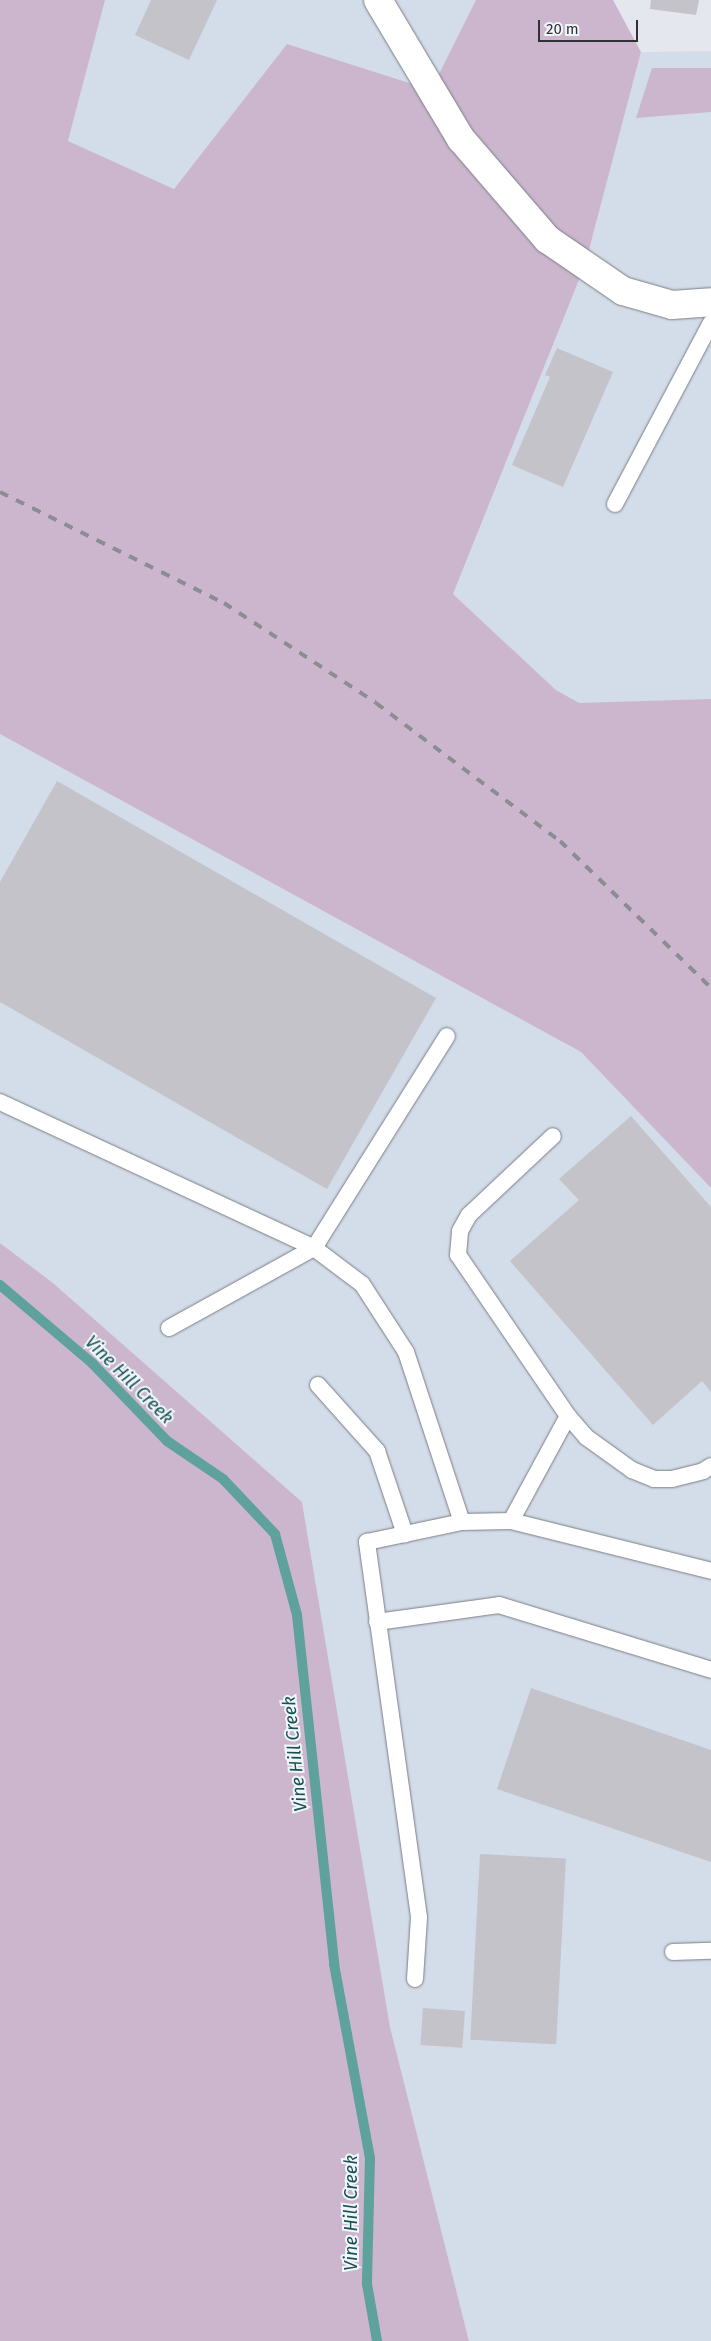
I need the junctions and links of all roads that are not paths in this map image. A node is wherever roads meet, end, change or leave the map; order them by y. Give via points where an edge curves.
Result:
1 (378, 0) edge
2 (711, 302) edge
3 (711, 323) edge
4 (614, 504) dead end
5 (447, 1036) dead end
6 (0, 1102) edge
7 (553, 1136) dead end
8 (314, 1248) junction
9 (169, 1328) dead end
10 (318, 1385) dead end
11 (568, 1416) junction
12 (708, 1472) edge
13 (510, 1521) junction
14 (462, 1522) junction
15 (405, 1534) junction
16 (711, 1571) edge
17 (377, 1622) junction
18 (711, 1670) edge
19 (711, 1951) edge
20 (673, 1952) dead end
21 (415, 1979) dead end

1 - 2 street via 461,139 547,239 623,290 672,305
3 - 4 lane
5 - 8 lane
6 - 8 lane
7 - 11 lane via 469,1215 460,1231 458,1255
8 - 9 lane
8 - 14 lane via 362,1284 406,1352
10 - 15 lane via 377,1451
11 - 12 lane via 586,1437 632,1470 654,1479
11 - 13 lane
13 - 14 lane
13 - 16 lane
14 - 15 lane
15 - 17 lane via 367,1542
17 - 18 lane via 499,1605
17 - 21 lane via 420,1917
19 - 20 lane

